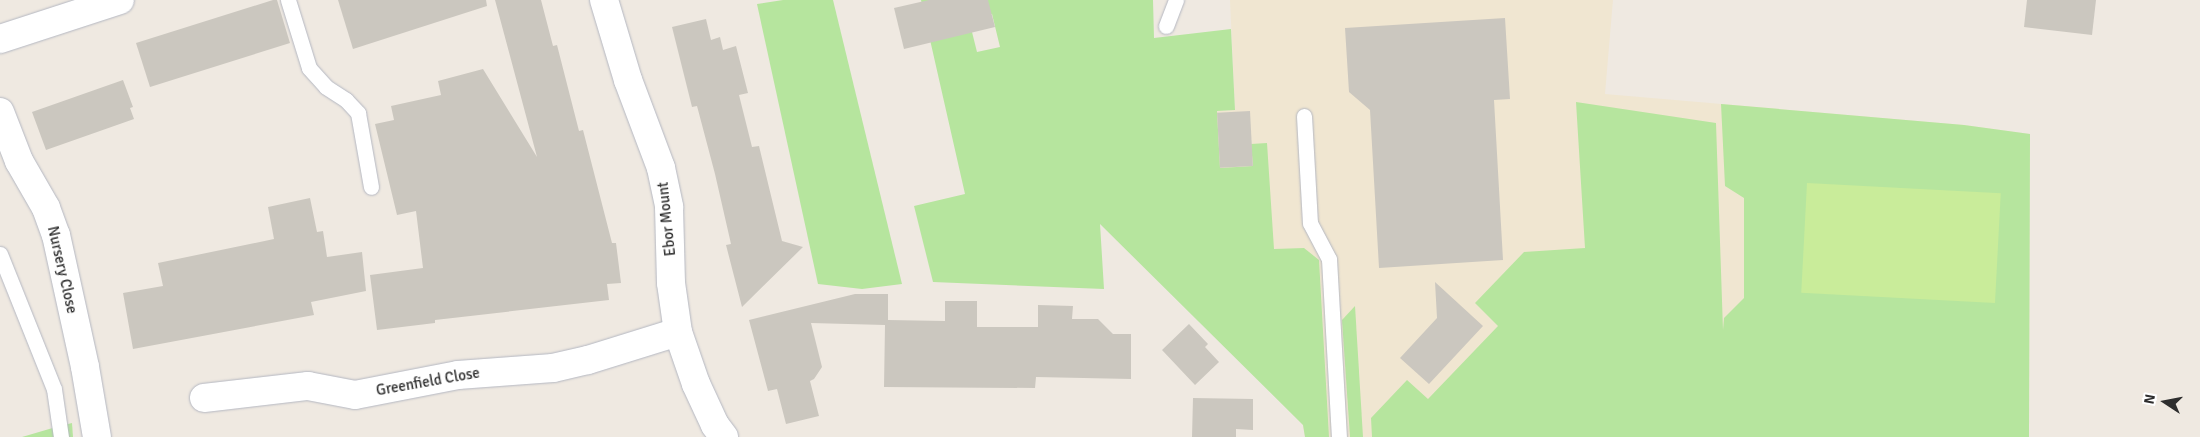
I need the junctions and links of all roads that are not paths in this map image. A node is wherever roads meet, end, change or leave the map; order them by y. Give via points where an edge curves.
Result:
1 (120, 0) edge
2 (288, 0) edge
3 (604, 0) edge
4 (1176, 0) edge
5 (1166, 26) dead end
6 (0, 39) edge
7 (0, 112) edge
8 (1304, 116) dead end
9 (371, 187) dead end
10 (0, 254) edge
11 (678, 332) junction
12 (204, 398) dead end
13 (61, 437) edge
14 (97, 437) edge
15 (724, 437) edge
16 (1339, 437) edge

1 - 6 street
2 - 9 lane via 308,68 358,113
3 - 11 street, Ebor Mount via 628,80 661,168 668,207
4 - 5 lane
7 - 14 street, Nursery Close via 19,161 46,208 56,235
8 - 16 lane via 1310,223 1329,259
10 - 13 lane via 54,389
11 - 12 street, Greenfield Close via 553,368 458,374 356,395 308,386
11 - 15 street, Ebor Mount via 696,384

